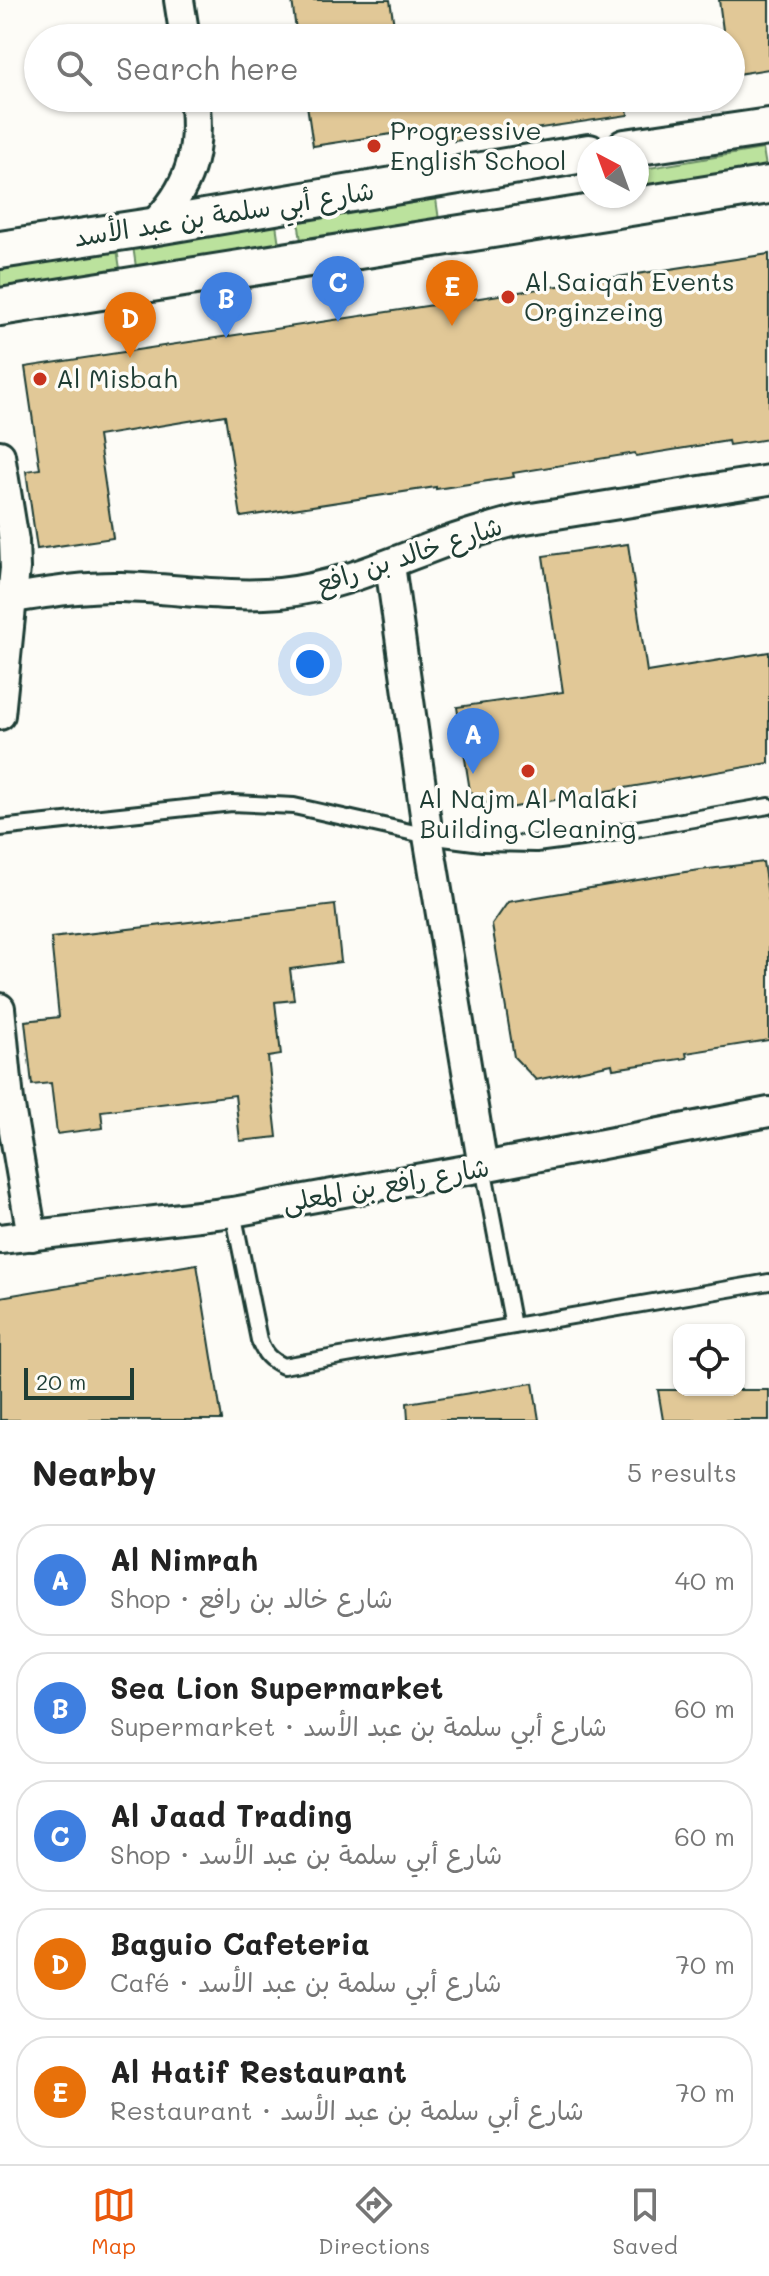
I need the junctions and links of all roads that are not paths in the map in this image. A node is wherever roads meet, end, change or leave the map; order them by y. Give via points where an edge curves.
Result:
1 (179, 0) edge
2 (183, 24) edge
3 (195, 112) edge
4 (769, 127) edge
5 (649, 144) edge
6 (577, 155) edge
7 (769, 185) edge
8 (151, 227) junction
9 (0, 250) edge
10 (0, 307) edge
11 (0, 455) edge
12 (769, 480) edge
13 (390, 565) junction
14 (7, 599) edge
15 (0, 715) edge
16 (769, 806) edge
17 (0, 828) edge
18 (428, 836) junction
19 (0, 1008) edge
20 (769, 1112) edge
21 (483, 1167) junction
22 (233, 1212) junction
23 (32, 1236) junction
24 (0, 1239) edge
25 (769, 1282) edge
26 (513, 1326) junction

1 - 2 street
3 - 8 street via 195,150 188,174 179,194
4 - 5 street
6 - 8 street, شارع أبي سلمة بن عبد الأسد
7 - 10 street
8 - 9 street, شارع أبي سلمة بن عبد الأسد
11 - 14 street via 14,541
12 - 13 street, شارع خالد بن رافع via 519,520
13 - 14 street, شارع خالد بن رافع via 281,593 224,595 118,587
13 - 18 street
14 - 15 street
16 - 18 lane via 536,844
17 - 18 lane via 232,803 294,806
18 - 21 street
19 - 23 street via 9,1101
20 - 21 street, شارع رافع بن المعلى
21 - 22 street, شارع رافع بن المعلى
21 - 26 lane
22 - 23 street, شارع رافع بن المعلى
22 - 26 lane via 259,1340 272,1361 283,1366
23 - 24 street, شارع رافع بن المعلى
25 - 26 lane

